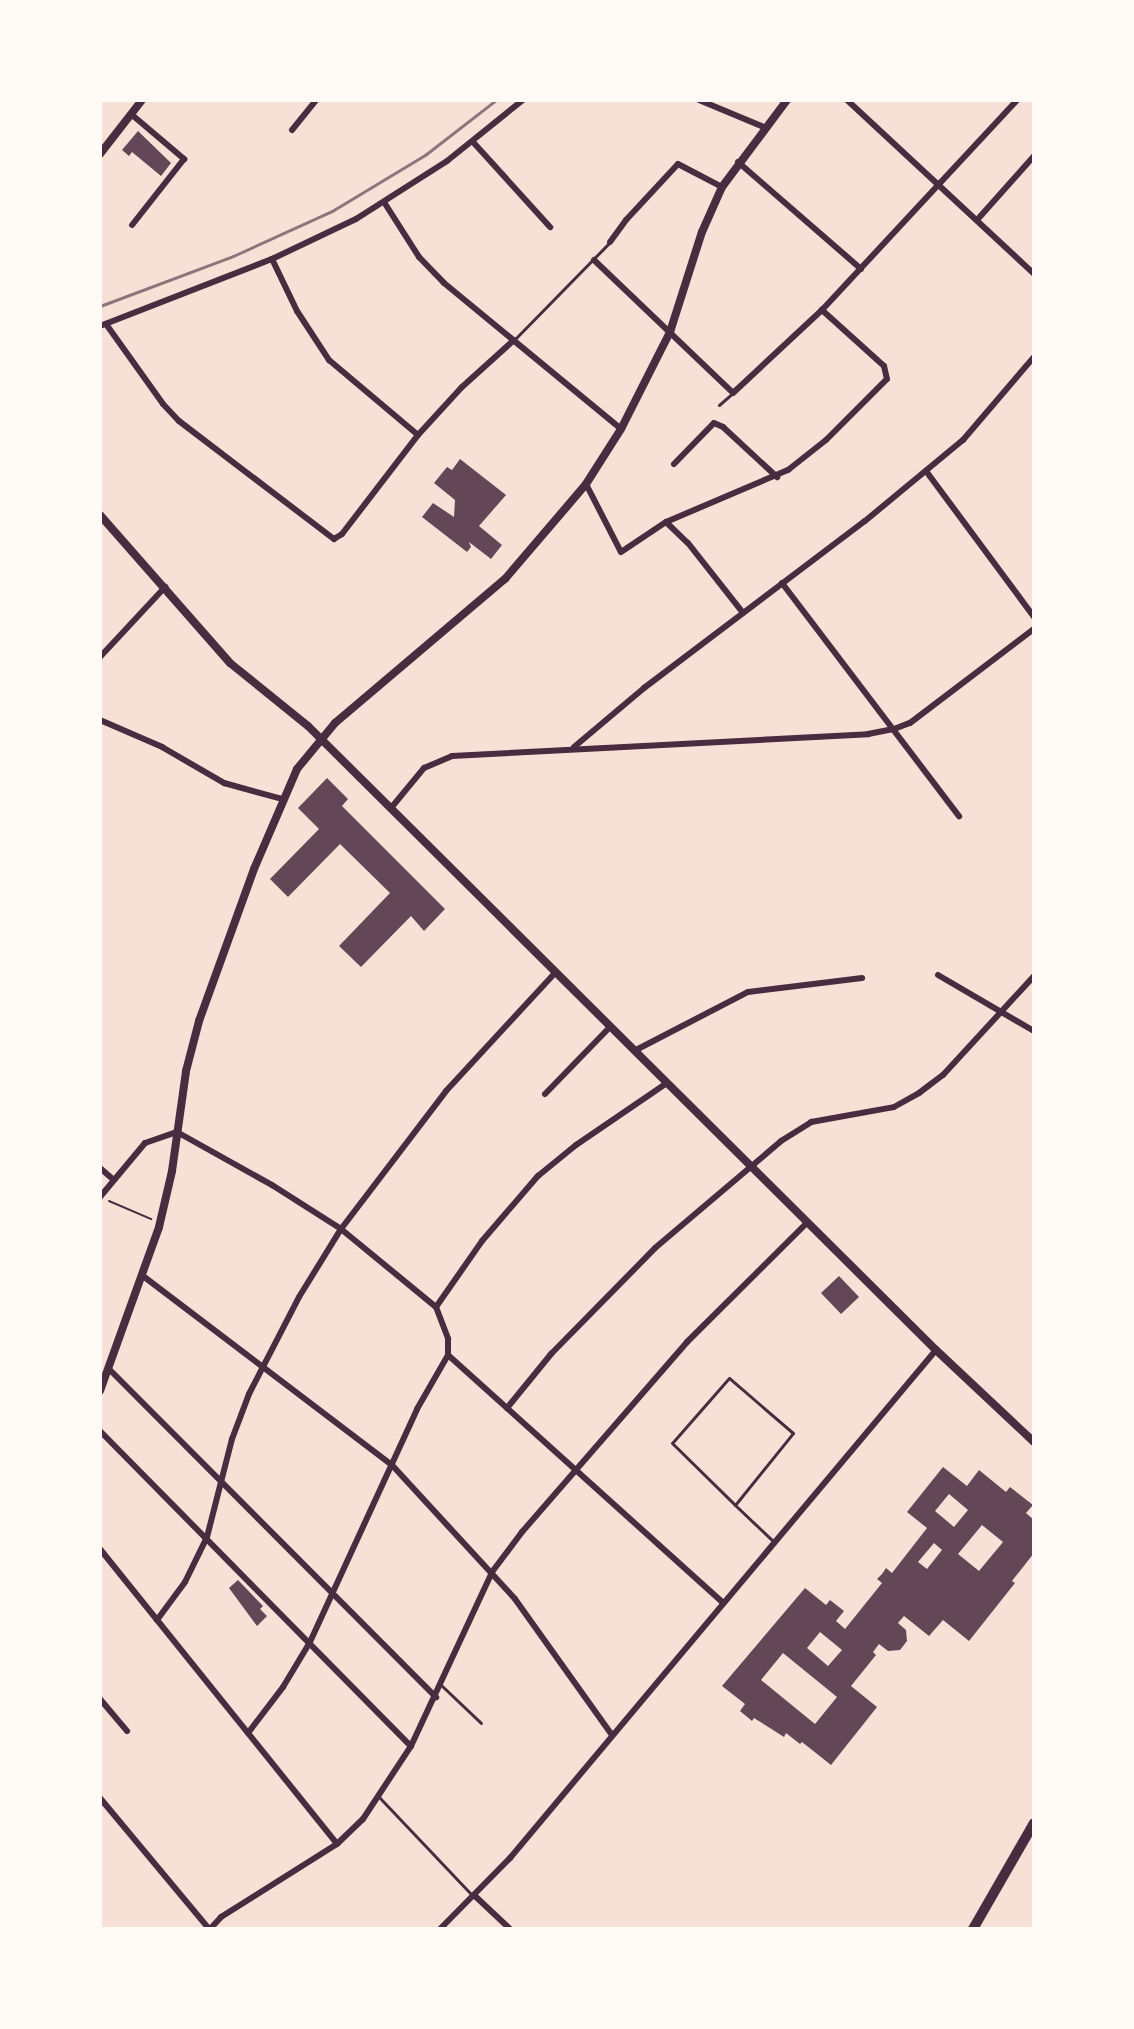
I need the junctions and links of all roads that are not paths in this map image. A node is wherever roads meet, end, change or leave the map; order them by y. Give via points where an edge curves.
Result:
1 (142, 100) edge
2 (316, 100) edge
3 (523, 100) edge
4 (699, 100) edge
5 (787, 100) edge
6 (847, 100) edge
7 (1017, 100) edge
8 (131, 114) junction
9 (764, 127) junction
10 (292, 130) dead end
11 (473, 142) junction
12 (100, 154) edge
13 (1034, 156) edge
14 (738, 162) junction
15 (939, 185) junction
16 (722, 187) junction
17 (384, 202) junction
18 (977, 220) junction
19 (132, 225) dead end
20 (550, 227) dead end
21 (610, 242) joint
22 (272, 259) junction
23 (594, 260) junction
24 (861, 269) junction
25 (1034, 274) edge
26 (822, 310) junction
27 (103, 325) edge
28 (670, 332) junction
29 (514, 340) junction
30 (1034, 357) edge
31 (733, 393) junction
32 (719, 405) dead end
33 (621, 429) junction
34 (418, 435) junction
35 (674, 464) dead end
36 (926, 471) junction
37 (777, 477) junction
38 (586, 484) junction
39 (100, 515) edge
40 (666, 522) junction
41 (782, 583) junction
42 (165, 587) junction
43 (743, 613) junction
44 (1034, 617) edge
45 (1034, 629) edge
46 (100, 657) edge
47 (100, 720) edge
48 (894, 729) junction
49 (320, 737) junction
50 (574, 747) junction
51 (282, 799) junction
52 (391, 808) junction
53 (959, 816) dead end
54 (555, 973) junction
55 (938, 975) dead end
56 (1034, 976) edge
57 (862, 978) dead end
58 (999, 1013) junction
59 (610, 1027) junction
60 (1034, 1031) edge
61 (634, 1051) junction
62 (667, 1083) junction
63 (545, 1094) dead end
64 (177, 1132) junction
65 (752, 1167) junction
66 (100, 1168) edge
67 (114, 1180) junction
68 (101, 1201) edge
69 (808, 1222) junction
70 (341, 1229) junction
71 (143, 1276) junction
72 (436, 1307) junction
73 (936, 1350) junction
74 (448, 1355) junction
75 (261, 1365) junction
76 (108, 1368) junction
77 (100, 1391) edge
78 (507, 1408) junction
79 (100, 1431) edge
80 (1034, 1442) edge
81 (391, 1464) junction
82 (575, 1470) junction
83 (222, 1482) junction
84 (735, 1505) junction
85 (207, 1537) junction
86 (774, 1542) junction
87 (100, 1549) edge
88 (492, 1572) junction
89 (332, 1592) junction
90 (722, 1602) junction
91 (157, 1620) junction
92 (310, 1642) junction
93 (441, 1685) junction
94 (436, 1697) junction
95 (100, 1699) edge
96 (481, 1723) dead end
97 (127, 1731) dead end
98 (248, 1733) junction
99 (612, 1735) junction
100 (411, 1746) junction
101 (379, 1797) junction
102 (100, 1798) edge
103 (1034, 1823) edge
104 (337, 1844) junction
105 (475, 1896) junction
106 (210, 1929) edge
107 (440, 1929) edge
108 (510, 1929) edge
109 (973, 1929) edge

1 - 8 street
2 - 10 street
3 - 11 street
4 - 9 street
5 - 9 street
6 - 15 street
7 - 15 street
8 - 12 street
8 - 19 street via 184,159
9 - 14 street
11 - 17 street
11 - 20 street
13 - 18 street
14 - 16 street
14 - 24 street
15 - 18 street
15 - 24 street
16 - 21 street via 678,164
16 - 28 street
17 - 22 street
17 - 29 street via 426,266
18 - 25 street
21 - 23 lane
22 - 27 street
22 - 34 street via 329,360
23 - 28 street
23 - 29 lane
24 - 26 street
26 - 31 street
26 - 37 street via 884,366 887,379 826,440
27 - 34 street via 179,421 330,538 342,534
28 - 31 street
28 - 33 street
29 - 33 street
29 - 34 street
30 - 36 street via 971,433
31 - 32 lane
33 - 38 street
35 - 37 street via 714,423
36 - 41 street
36 - 44 street
37 - 40 street
38 - 40 street via 621,552
38 - 49 street via 490,594
39 - 42 street
40 - 43 street
41 - 43 street
41 - 48 street
42 - 46 street
42 - 49 street via 244,677
43 - 50 street
45 - 48 street via 910,723
47 - 51 street via 162,747 224,783
48 - 50 street
48 - 53 street
49 - 51 street
49 - 52 street
50 - 52 street via 438,760 413,779
51 - 64 street via 199,1021
52 - 54 street
54 - 59 street
54 - 70 street via 446,1091
55 - 58 street
56 - 58 street
57 - 61 street via 748,992
58 - 60 street
58 - 65 street via 943,1075 919,1093 894,1107 811,1122
59 - 61 street
59 - 63 street
61 - 62 street
62 - 65 street
62 - 72 street via 538,1176 482,1241
64 - 67 street via 145,1143
64 - 70 street
64 - 71 street via 159,1227
65 - 69 street
65 - 78 street via 649,1254 551,1354
66 - 67 street
67 - 68 street
69 - 73 street
69 - 82 street via 687,1342
70 - 72 street
70 - 75 street
71 - 75 street
71 - 76 street
72 - 74 street
73 - 80 street
73 - 86 street
74 - 78 street
74 - 81 street
75 - 81 street
75 - 83 street via 232,1439
76 - 77 street
76 - 83 street
78 - 82 street
79 - 85 street
81 - 88 street
81 - 89 street
82 - 88 street
82 - 90 street
83 - 85 street
83 - 89 street
84 - 84 lane via 672,1443 729,1378 793,1433
84 - 86 lane
85 - 91 street via 185,1582
85 - 92 street
86 - 90 street
87 - 91 street
88 - 93 street
88 - 99 street
89 - 92 street
89 - 94 street
90 - 99 street
91 - 98 street
92 - 98 street
92 - 100 street
93 - 94 street
93 - 96 lane
94 - 100 street
95 - 97 street
98 - 104 street
99 - 105 street
100 - 101 street
101 - 104 street
101 - 105 lane
102 - 106 street
103 - 109 main road
104 - 106 street
105 - 107 street
105 - 108 street

